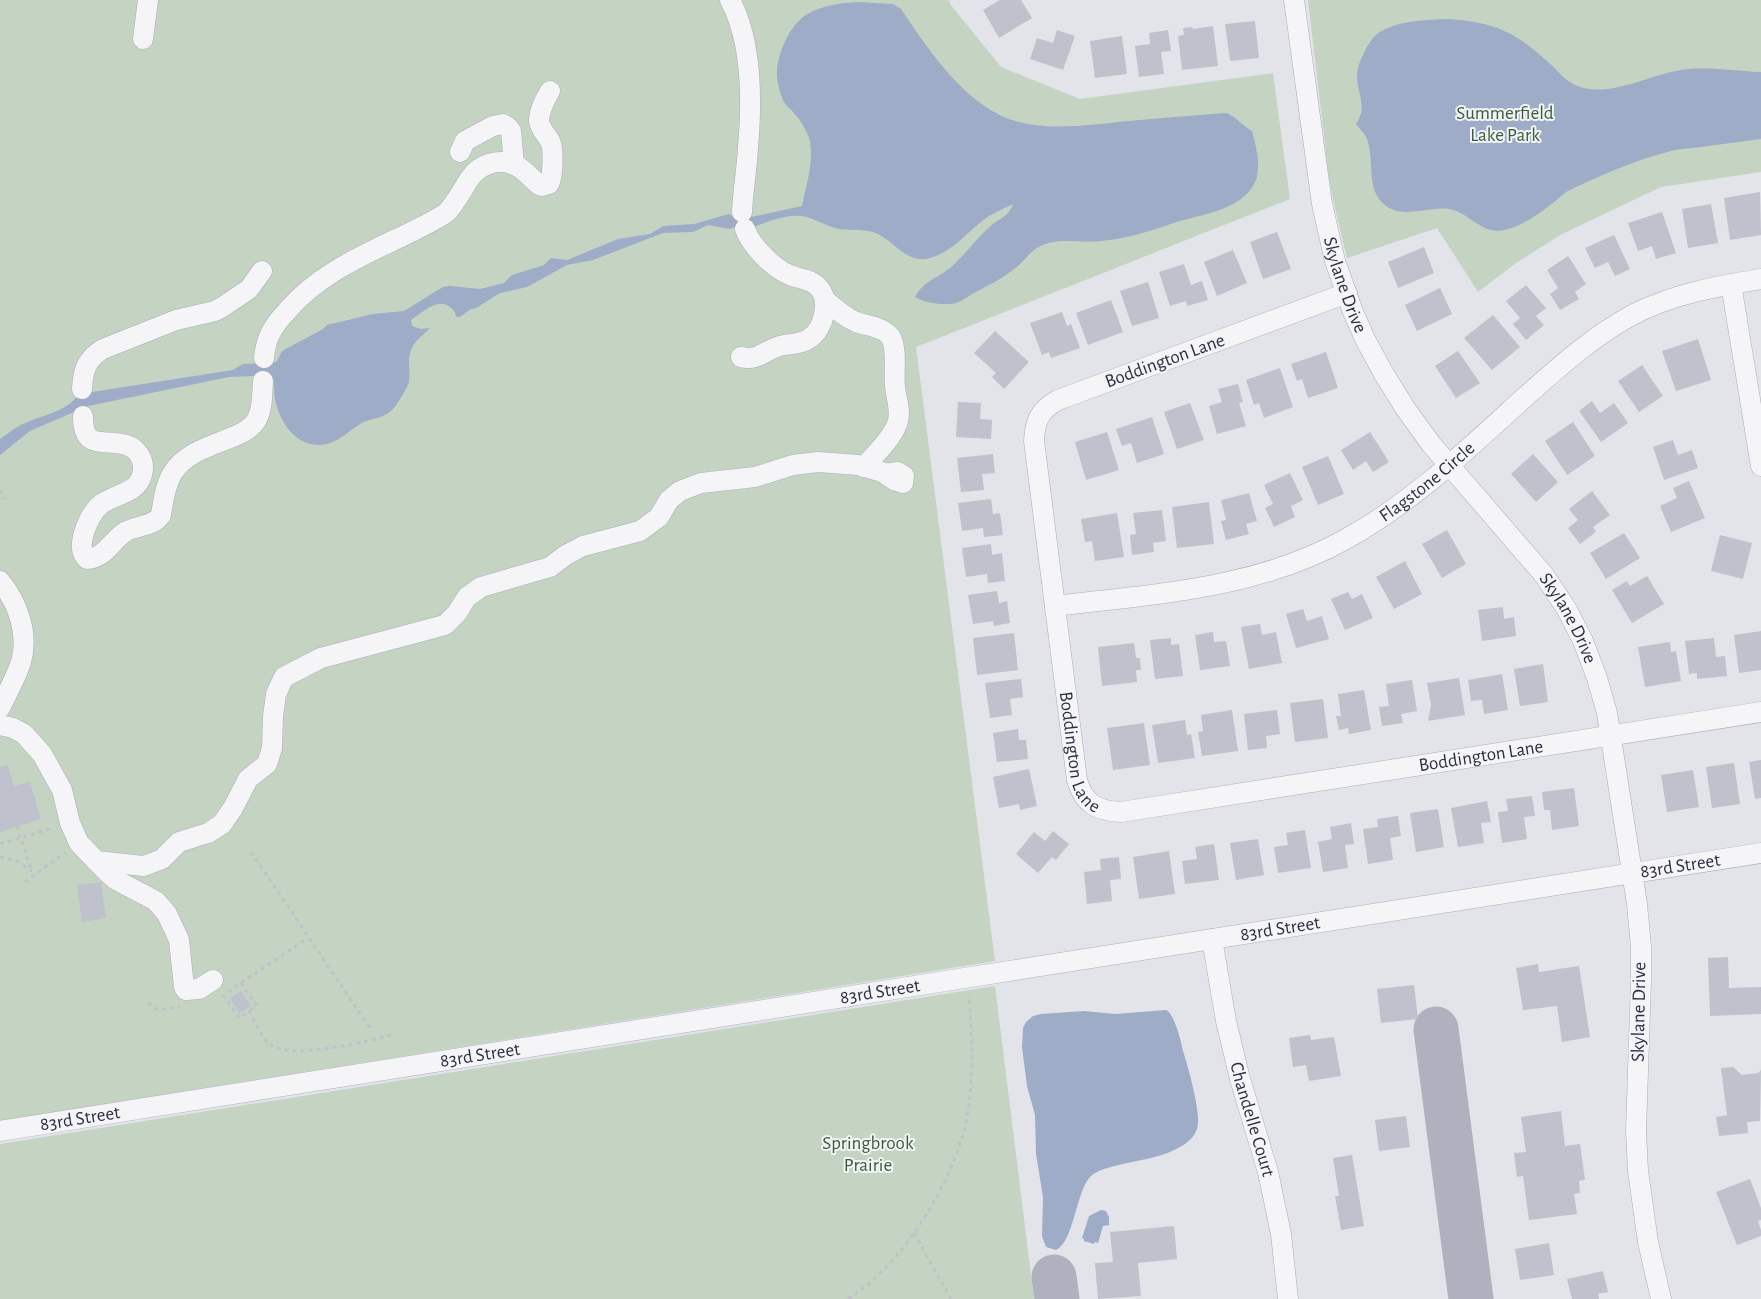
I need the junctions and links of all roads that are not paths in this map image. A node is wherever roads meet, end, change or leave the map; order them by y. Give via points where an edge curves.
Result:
1 (148, 0) edge
2 (730, 0) edge
3 (1294, 0) edge
4 (143, 39) dead end
5 (550, 91) dead end
6 (460, 152) dead end
7 (514, 165) junction
8 (262, 271) dead end
9 (1761, 279) edge
10 (1731, 284) junction
11 (1346, 293) junction
12 (825, 300) junction
13 (740, 357) dead end
14 (264, 358) dead end
15 (263, 381) dead end
16 (82, 389) dead end
17 (83, 416) dead end
18 (1449, 465) junction
19 (864, 466) junction
20 (1761, 466) edge
21 (886, 474) dead end
22 (0, 581) edge
23 (1055, 606) junction
24 (0, 708) edge
25 (1761, 712) edge
26 (0, 725) edge
27 (1610, 735) junction
28 (1761, 854) edge
29 (96, 861) junction
30 (1632, 873) junction
31 (1212, 939) junction
32 (213, 980) road end
33 (0, 1131) edge
34 (1288, 1299) edge
35 (1661, 1299) edge

1 - 4 street
2 - 12 street via 742,30 749,87 744,221 751,242 773,264 790,275 814,283
3 - 11 street, Skylane Drive via 1321,197 1335,261
5 - 7 street via 542,106 539,122 552,148 551,181 546,185 539,184
6 - 7 street via 464,141 503,124 511,131
7 - 14 street via 496,163 484,166 470,178 446,213 319,281 301,295 277,322 266,343
8 - 16 street via 249,289 215,311 176,320 94,354 85,368
9 - 10 street, Flagstone Circle
10 - 18 street, Flagstone Circle via 1661,302 1612,327 1573,355
10 - 20 street
11 - 18 street, Skylane Drive via 1384,374 1405,408
11 - 23 street, Boddington Lane via 1058,400 1040,414 1034,428 1034,441
12 - 13 street via 818,329 809,339 772,348 753,358
12 - 19 street via 856,322 878,327 890,335 895,349 897,424
15 - 17 street via 259,414 252,426 184,460 171,475 158,519 123,533 102,554 91,559 84,556 81,545 94,512 107,500 138,483 143,462 131,447 104,444 90,438 83,427
18 - 23 street, Flagstone Circle via 1382,518 1345,540 1274,570 1224,584
18 - 27 street, Skylane Drive via 1544,575 1566,608 1597,678
19 - 21 street
19 - 29 street via 818,462 793,465 755,477 701,483 680,491 669,500 659,517 640,531 583,546 550,567 481,587 467,597 445,625 321,658 284,677 276,694 272,748 267,764 248,779 222,824 179,842 162,859 144,866
22 - 24 street via 18,613 24,645 16,674
23 - 27 street, Boddington Lane via 1076,780 1086,800 1107,811 1121,812
25 - 27 street, Boddington Lane
26 - 29 street via 24,734 42,754 62,790 79,843
27 - 30 street, Skylane Drive
28 - 30 street, 83rd Street
29 - 32 street via 116,880 156,901 166,914 179,940 186,990 196,990
30 - 31 street, 83rd Street
30 - 35 street, Skylane Drive via 1641,947 1636,1131 1638,1171 1648,1242
31 - 33 street, 83rd Street
31 - 34 street, Chandelle Court via 1240,1078 1270,1181 1281,1234

